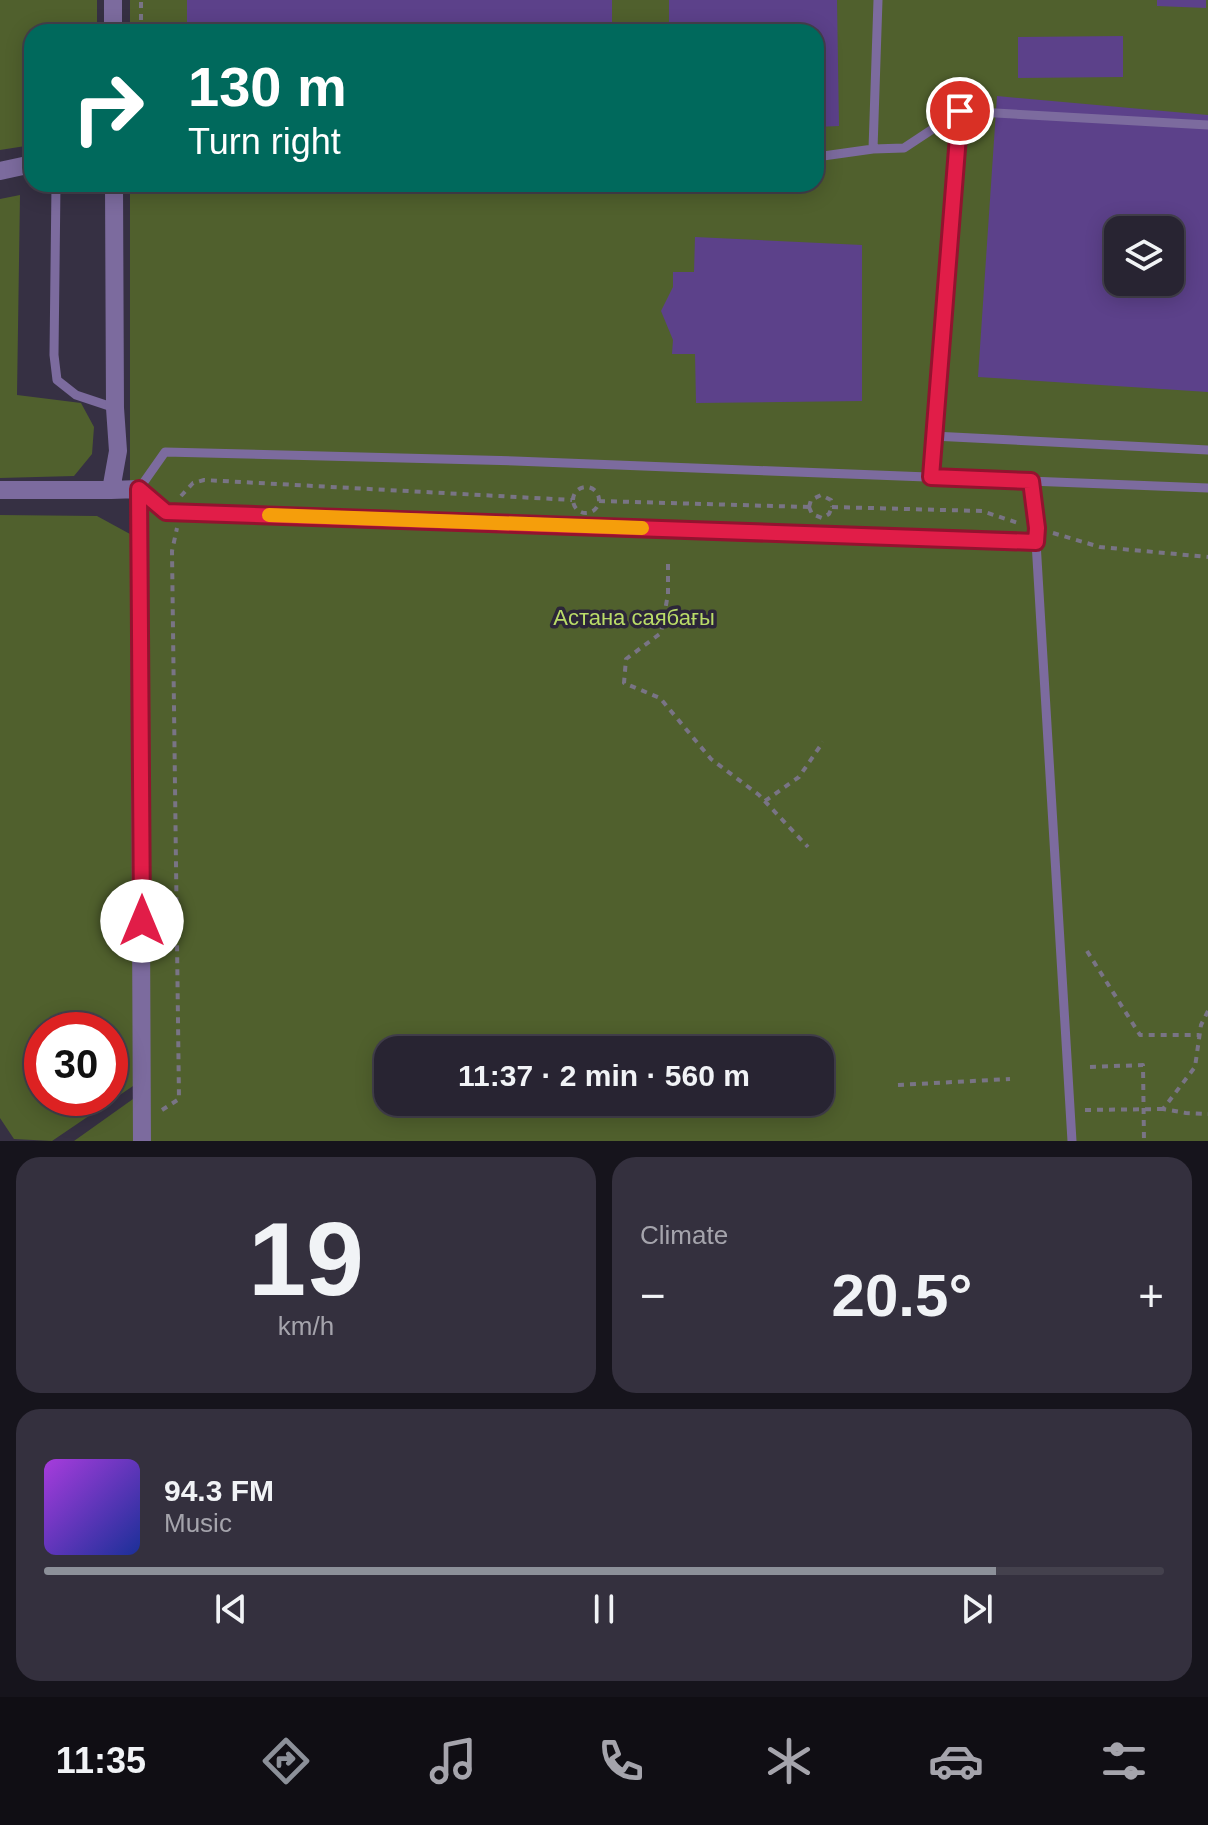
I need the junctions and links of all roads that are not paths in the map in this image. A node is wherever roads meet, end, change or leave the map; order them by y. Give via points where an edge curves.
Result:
1 (113, 0) edge
2 (878, 0) edge
3 (113, 24) edge
4 (960, 111) junction
5 (1208, 125) edge
6 (873, 149) junction
7 (824, 156) edge
8 (24, 166) edge
9 (0, 171) edge
10 (56, 192) edge
11 (114, 192) edge
12 (115, 408) junction
13 (933, 436) junction
14 (1208, 450) edge
15 (931, 477) junction
16 (1031, 481) junction
17 (1208, 488) edge
18 (139, 489) junction
19 (0, 490) edge
20 (111, 490) junction
21 (1036, 542) junction
22 (142, 1133) edge
23 (1072, 1141) edge

1 - 3 street
2 - 6 lane
4 - 5 lane
4 - 6 lane via 904,148
4 - 13 lane
6 - 7 lane
8 - 9 street
10 - 12 lane via 57,380 76,395
11 - 12 street
12 - 20 street via 118,451
13 - 14 lane
13 - 15 lane
15 - 16 lane
15 - 18 lane via 165,452
16 - 17 lane
16 - 21 lane
18 - 20 street
18 - 21 lane via 166,512
18 - 22 street
19 - 20 street
21 - 23 lane

